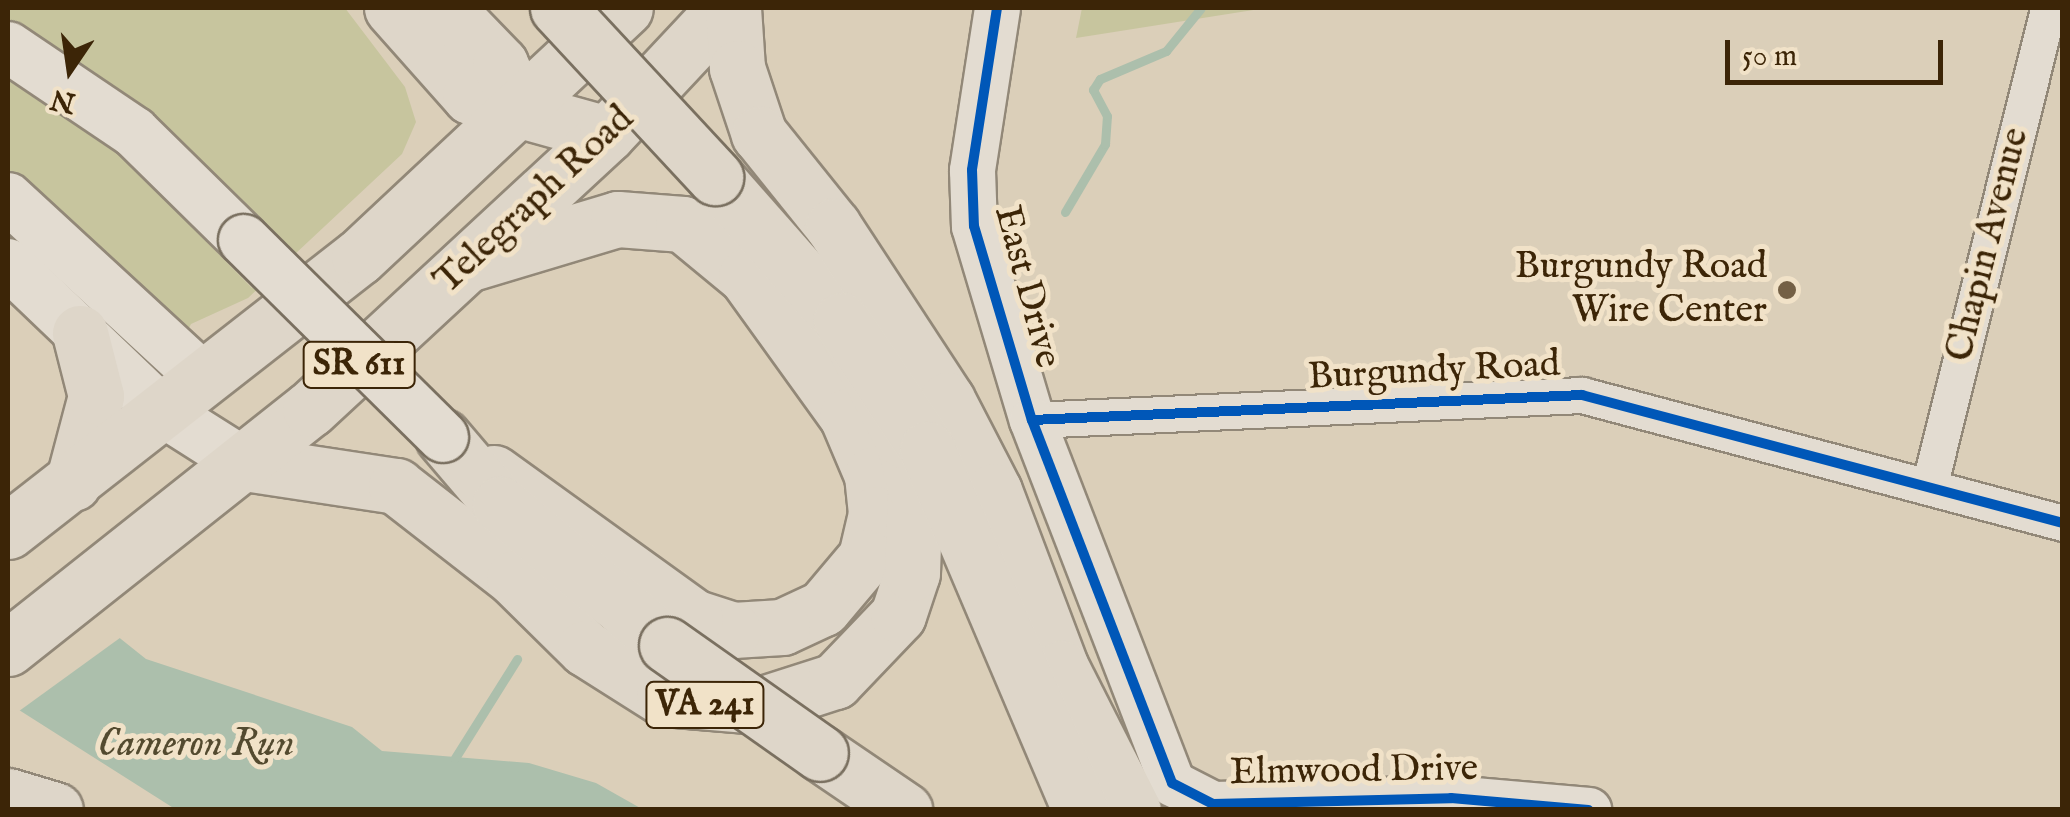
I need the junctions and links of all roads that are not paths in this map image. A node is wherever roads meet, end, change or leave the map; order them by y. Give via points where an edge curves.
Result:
1 (392, 8) edge
2 (446, 8) edge
3 (558, 8) edge
4 (625, 8) edge
5 (729, 8) edge
6 (996, 8) edge
7 (2048, 8) edge
8 (8, 47) edge
9 (2048, 70) edge
10 (520, 106) junction
11 (607, 134) junction
12 (8, 198) edge
13 (8, 264) edge
14 (471, 264) junction
15 (841, 320) junction
16 (80, 333) junction
17 (206, 380) junction
18 (162, 412) junction
19 (1032, 420) junction
20 (443, 437) junction
21 (91, 456) junction
22 (244, 462) junction
23 (1930, 483) junction
24 (2062, 524) edge
25 (8, 532) edge
26 (8, 648) edge
27 (8, 796) edge
28 (1158, 802) edge
29 (55, 810) edge
30 (904, 810) edge
31 (1080, 810) edge
32 (1588, 810) edge

1 - 10 main road via 470,96
2 - 10 main road via 500,64
3 - 15 main road, VA 241, bridge
4 - 10 main road, Telegraph Road
5 - 11 main road, Telegraph Road / SR 611
5 - 28 main road via 737,68 759,134 834,226 947,400 994,491 1061,668
6 - 19 street, East Drive via 971,199
7 - 9 street, Chapin Avenue
8 - 20 main road, bridge via 134,132
9 - 23 street, Chapin Avenue
10 - 11 main road
10 - 17 main road, Telegraph Road via 359,258
11 - 14 main road, Telegraph Road / SR 611
12 - 17 main road
13 - 16 main road
14 - 20 main road via 618,219 668,220 705,238 746,276 848,416 878,496 872,538 854,576 822,608 761,632 714,626
14 - 22 main road, Telegraph Road / SR 611
15 - 22 main road, VA 241 via 904,440 916,488 912,573 874,649 799,698 698,705 634,686 396,486
15 - 31 main road via 927,449
16 - 18 main road
16 - 21 main road via 97,372
17 - 18 main road, Telegraph Road
18 - 21 main road, Telegraph Road
18 - 22 main road
19 - 23 street, Burgundy Road via 1582,395
19 - 28 street, East Drive
20 - 30 main road, bridge via 500,504 667,645
21 - 25 main road, Telegraph Road
22 - 26 main road, Telegraph Road
23 - 24 street, Burgundy Road
27 - 29 main road
28 - 32 street, Elmwood Drive via 1451,798

